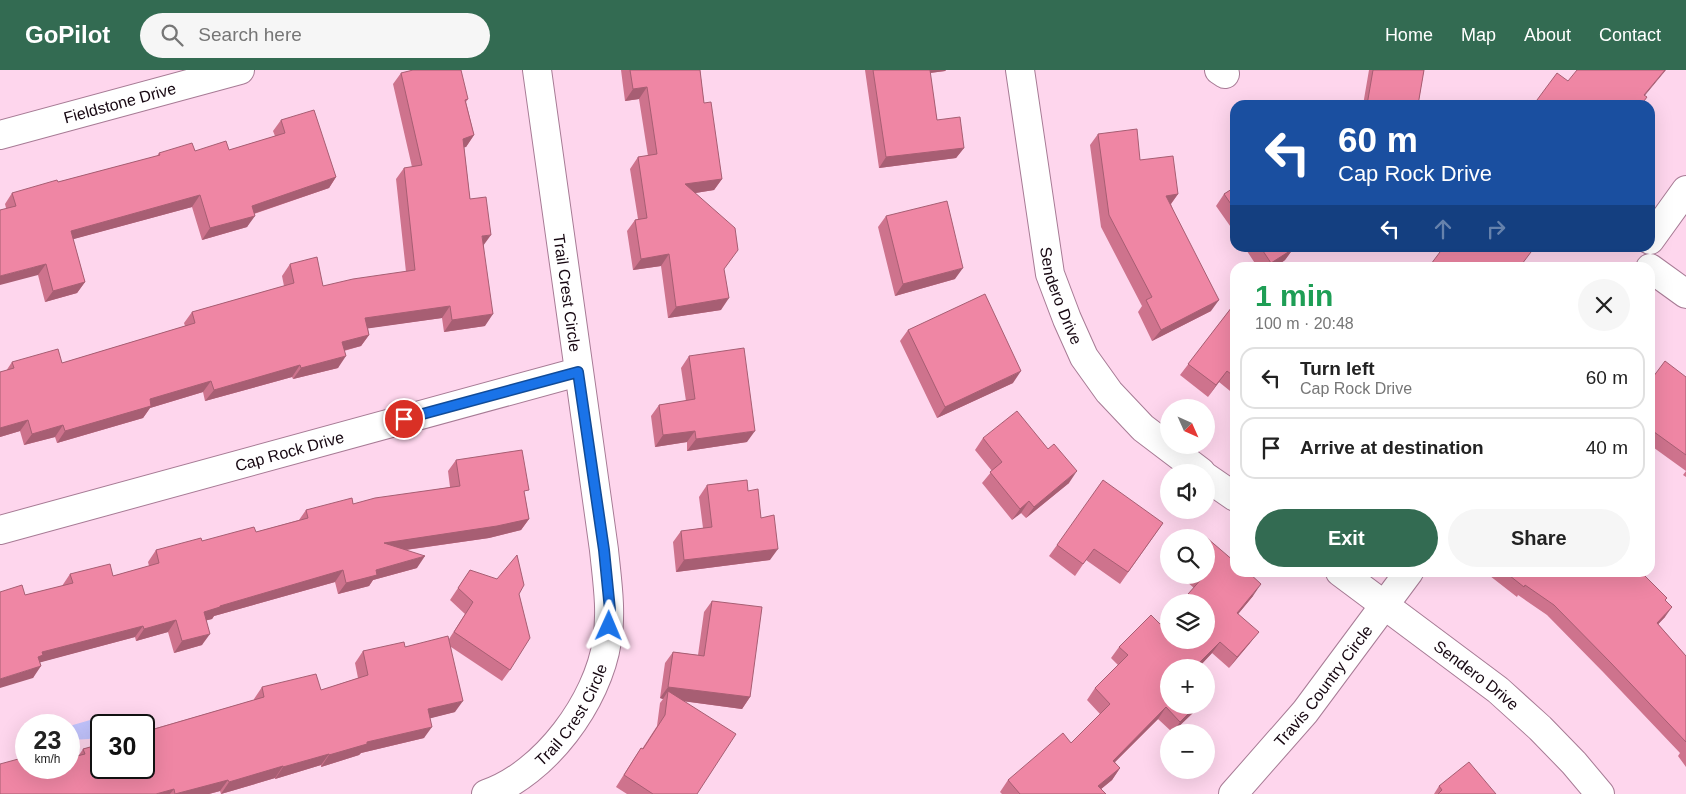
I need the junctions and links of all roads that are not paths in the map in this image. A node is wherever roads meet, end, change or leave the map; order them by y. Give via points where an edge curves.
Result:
1 (240, 70) edge
2 (537, 70) edge
3 (1020, 70) edge
4 (0, 135) edge
5 (1686, 190) edge
6 (1655, 239) edge
7 (1655, 268) edge
8 (1686, 294) edge
9 (578, 372) junction
10 (1190, 464) edge
11 (1215, 483) edge
12 (1230, 493) edge
13 (0, 530) edge
14 (1347, 577) edge
15 (1406, 577) edge
16 (1386, 606) junction
17 (486, 794) edge
18 (1233, 794) edge
19 (1600, 794) edge

1 - 4 street, Fieldstone Drive
2 - 9 street, Trail Crest Circle
3 - 10 street, Sendero Drive via 1050,274 1067,320 1084,356 1110,392 1143,428
5 - 6 street
7 - 8 street
9 - 13 street, Cap Rock Drive
9 - 17 street, Trail Crest Circle via 604,550 610,610 607,642 594,683 566,732 521,776
11 - 12 street
14 - 16 street, Sendero Drive
15 - 16 street, Travis Country Circle
16 - 18 street, Travis Country Circle via 1305,712
16 - 19 street, Sendero Drive via 1498,690 1540,728

